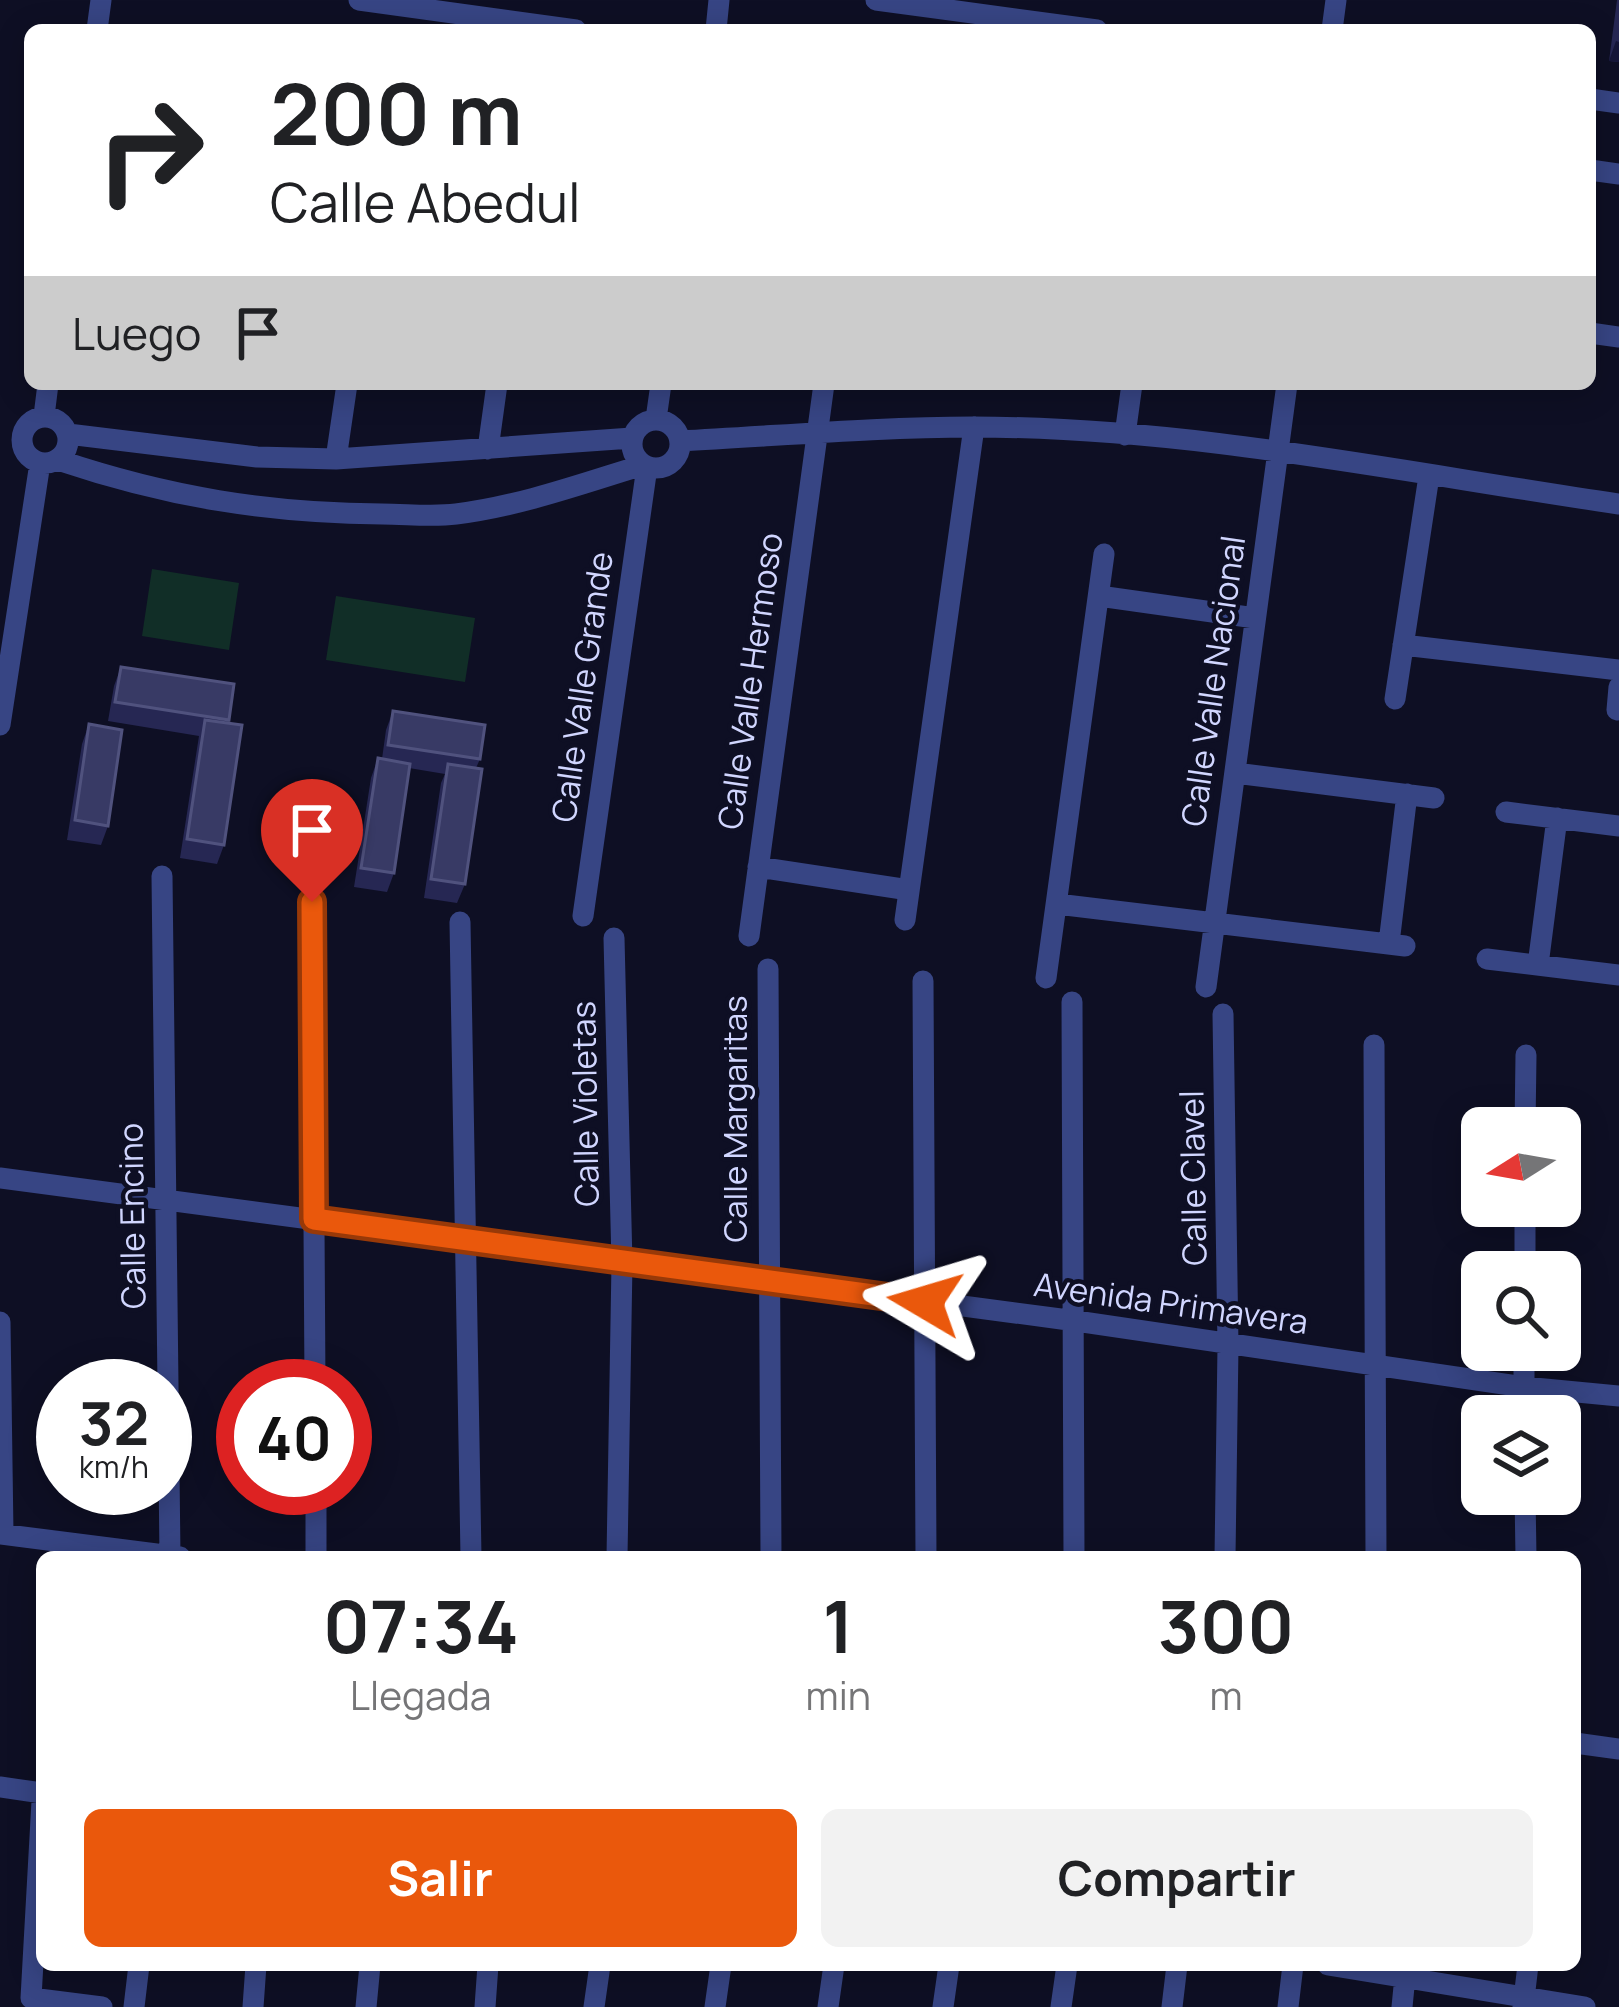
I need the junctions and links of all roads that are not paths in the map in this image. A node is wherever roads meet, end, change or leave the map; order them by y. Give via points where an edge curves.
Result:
1 (359, 0) edge
2 (876, 0) edge
3 (533, 24) edge
4 (1053, 24) edge
5 (47, 390) edge
6 (346, 390) edge
7 (496, 390) edge
8 (660, 390) edge
9 (823, 390) edge
10 (1131, 390) edge
11 (1286, 390) edge
12 (44, 416) junction
13 (656, 419) junction
14 (974, 427) junction
15 (11, 429) edge
16 (68, 434) junction
17 (817, 434) junction
18 (1125, 435) junction
19 (632, 438) junction
20 (680, 440) junction
21 (488, 449) junction
22 (1278, 452) junction
23 (336, 459) junction
24 (49, 462) junction
25 (645, 466) junction
26 (1429, 476) junction
27 (1619, 504) edge
28 (1105, 554) dead end
29 (11, 587) edge
30 (1100, 596) junction
31 (1255, 618) junction
32 (1403, 645) junction
33 (1619, 670) edge
34 (1395, 699) dead end
35 (0, 725) edge
36 (1234, 773) junction
37 (1407, 794) junction
38 (1434, 798) dead end
39 (1506, 812) dead end
40 (1557, 818) junction
41 (1619, 826) edge
42 (758, 867) junction
43 (163, 876) dead end
44 (909, 890) junction
45 (312, 902) dead end
46 (1057, 904) junction
47 (583, 916) dead end
48 (905, 920) dead end
49 (1213, 920) junction
50 (460, 922) dead end
51 (749, 936) dead end
52 (614, 938) dead end
53 (1487, 958) dead end
54 (1538, 964) junction
55 (768, 969) dead end
56 (1619, 975) edge
57 (1046, 978) dead end
58 (923, 981) dead end
59 (1206, 987) dead end
60 (1072, 1002) dead end
61 (1223, 1013) dead end
62 (1374, 1045) dead end
63 (1526, 1055) dead end
64 (1526, 1107) edge
65 (0, 1178) edge
66 (164, 1199) junction
67 (314, 1219) junction
68 (464, 1239) junction
69 (622, 1263) junction
70 (768, 1282) junction
71 (925, 1302) junction
72 (1076, 1321) junction
73 (0, 1322) edge
74 (1228, 1346) junction
75 (315, 1359) edge
76 (1378, 1366) junction
77 (1524, 1371) edge
78 (1524, 1387) junction
79 (1524, 1395) edge
80 (1619, 1396) edge
81 (316, 1515) edge
82 (1526, 1515) edge
83 (1, 1534) edge
84 (69, 1550) edge
85 (170, 1551) edge
86 (316, 1551) edge
87 (471, 1551) edge
88 (617, 1551) edge
89 (771, 1551) edge
90 (926, 1551) edge
91 (1074, 1551) edge
92 (1225, 1551) edge
93 (1376, 1551) edge
94 (1526, 1551) edge
95 (1581, 1744) edge
96 (1619, 1749) edge
97 (0, 1787) edge
98 (36, 1796) edge
99 (36, 1907) edge
100 (138, 1971) edge
101 (256, 1971) edge
102 (369, 1971) edge
103 (488, 1971) edge
104 (599, 1971) edge
105 (720, 1971) edge
106 (833, 1971) edge
107 (948, 1971) edge
108 (1066, 1971) edge
109 (1176, 1971) edge
110 (1292, 1971) edge
111 (1406, 1971) edge
112 (1527, 1971) edge
113 (1524, 2002) edge
114 (102, 2007) edge
115 (134, 2007) edge
116 (253, 2007) edge
117 (366, 2007) edge
118 (485, 2007) edge
119 (594, 2007) edge
120 (716, 2007) edge
121 (828, 2007) edge
122 (944, 2007) edge
123 (1061, 2007) edge
124 (1172, 2007) edge
125 (1288, 2007) edge
126 (1402, 2007) edge
127 (1585, 2007) edge

1 - 3 street
2 - 4 street
5 - 12 street
6 - 23 street
7 - 21 street
8 - 13 street
9 - 17 street, Calle Valle Hermoso
10 - 18 street
11 - 22 street, Calle Valle Nacional
12 - 15 street
12 - 16 street
13 - 19 street
13 - 20 street
14 - 17 street
14 - 18 street
14 - 44 street
15 - 24 street via 28,457
16 - 23 street
16 - 24 street via 67,448
17 - 20 street
17 - 42 street, Calle Valle Hermoso
18 - 22 street
19 - 21 street
19 - 25 street
20 - 25 street via 675,460
21 - 23 street
22 - 26 street
22 - 31 street, Calle Valle Nacional
24 - 25 street via 298,514 452,514
24 - 29 street
25 - 47 street, Calle Valle Grande
26 - 27 street
26 - 32 street
28 - 30 street
29 - 35 street
30 - 31 street
30 - 46 street
31 - 36 street, Calle Valle Nacional
32 - 33 street
32 - 34 street
36 - 37 street
36 - 49 street, Calle Valle Nacional
37 - 38 street
37 - 49 street via 1397,945
39 - 40 street
40 - 41 street
40 - 54 street
42 - 44 street
42 - 51 street, Calle Valle Hermoso
43 - 66 street, Calle Encino
44 - 48 street
45 - 67 street
46 - 49 street
46 - 57 street
49 - 59 street, Calle Valle Nacional
50 - 68 street
52 - 69 street, Calle Violetas
53 - 54 street
54 - 56 street
55 - 70 street, Calle Margaritas
58 - 71 street
60 - 72 street
61 - 74 street, Calle Clavel
62 - 76 street
63 - 64 street
65 - 66 street, Avenida Primavera
66 - 67 street, Avenida Primavera
66 - 85 street, Calle Encino
67 - 68 street, Avenida Primavera
67 - 75 street
68 - 69 street, Avenida Primavera
68 - 87 street
69 - 70 street, Avenida Primavera
69 - 88 street, Calle Violetas
70 - 71 street, Avenida Primavera
70 - 89 street, Calle Margaritas
71 - 72 street, Avenida Primavera
71 - 90 street
72 - 74 street, Avenida Primavera
72 - 91 street
73 - 83 street
74 - 76 street, Avenida Primavera
74 - 92 street, Calle Clavel
76 - 78 street, Avenida Primavera
76 - 93 street
77 - 78 street
78 - 79 street
78 - 80 street, Avenida Primavera
81 - 86 street
82 - 94 street
83 - 84 street
95 - 96 street
97 - 98 street
99 - 114 street via 31,1998
100 - 115 street
101 - 116 street
102 - 117 street
103 - 118 street
104 - 119 street
105 - 120 street
106 - 121 street
107 - 122 street
108 - 123 street
109 - 124 street
110 - 125 street
111 - 113 street
111 - 126 street
112 - 113 street
113 - 127 street

